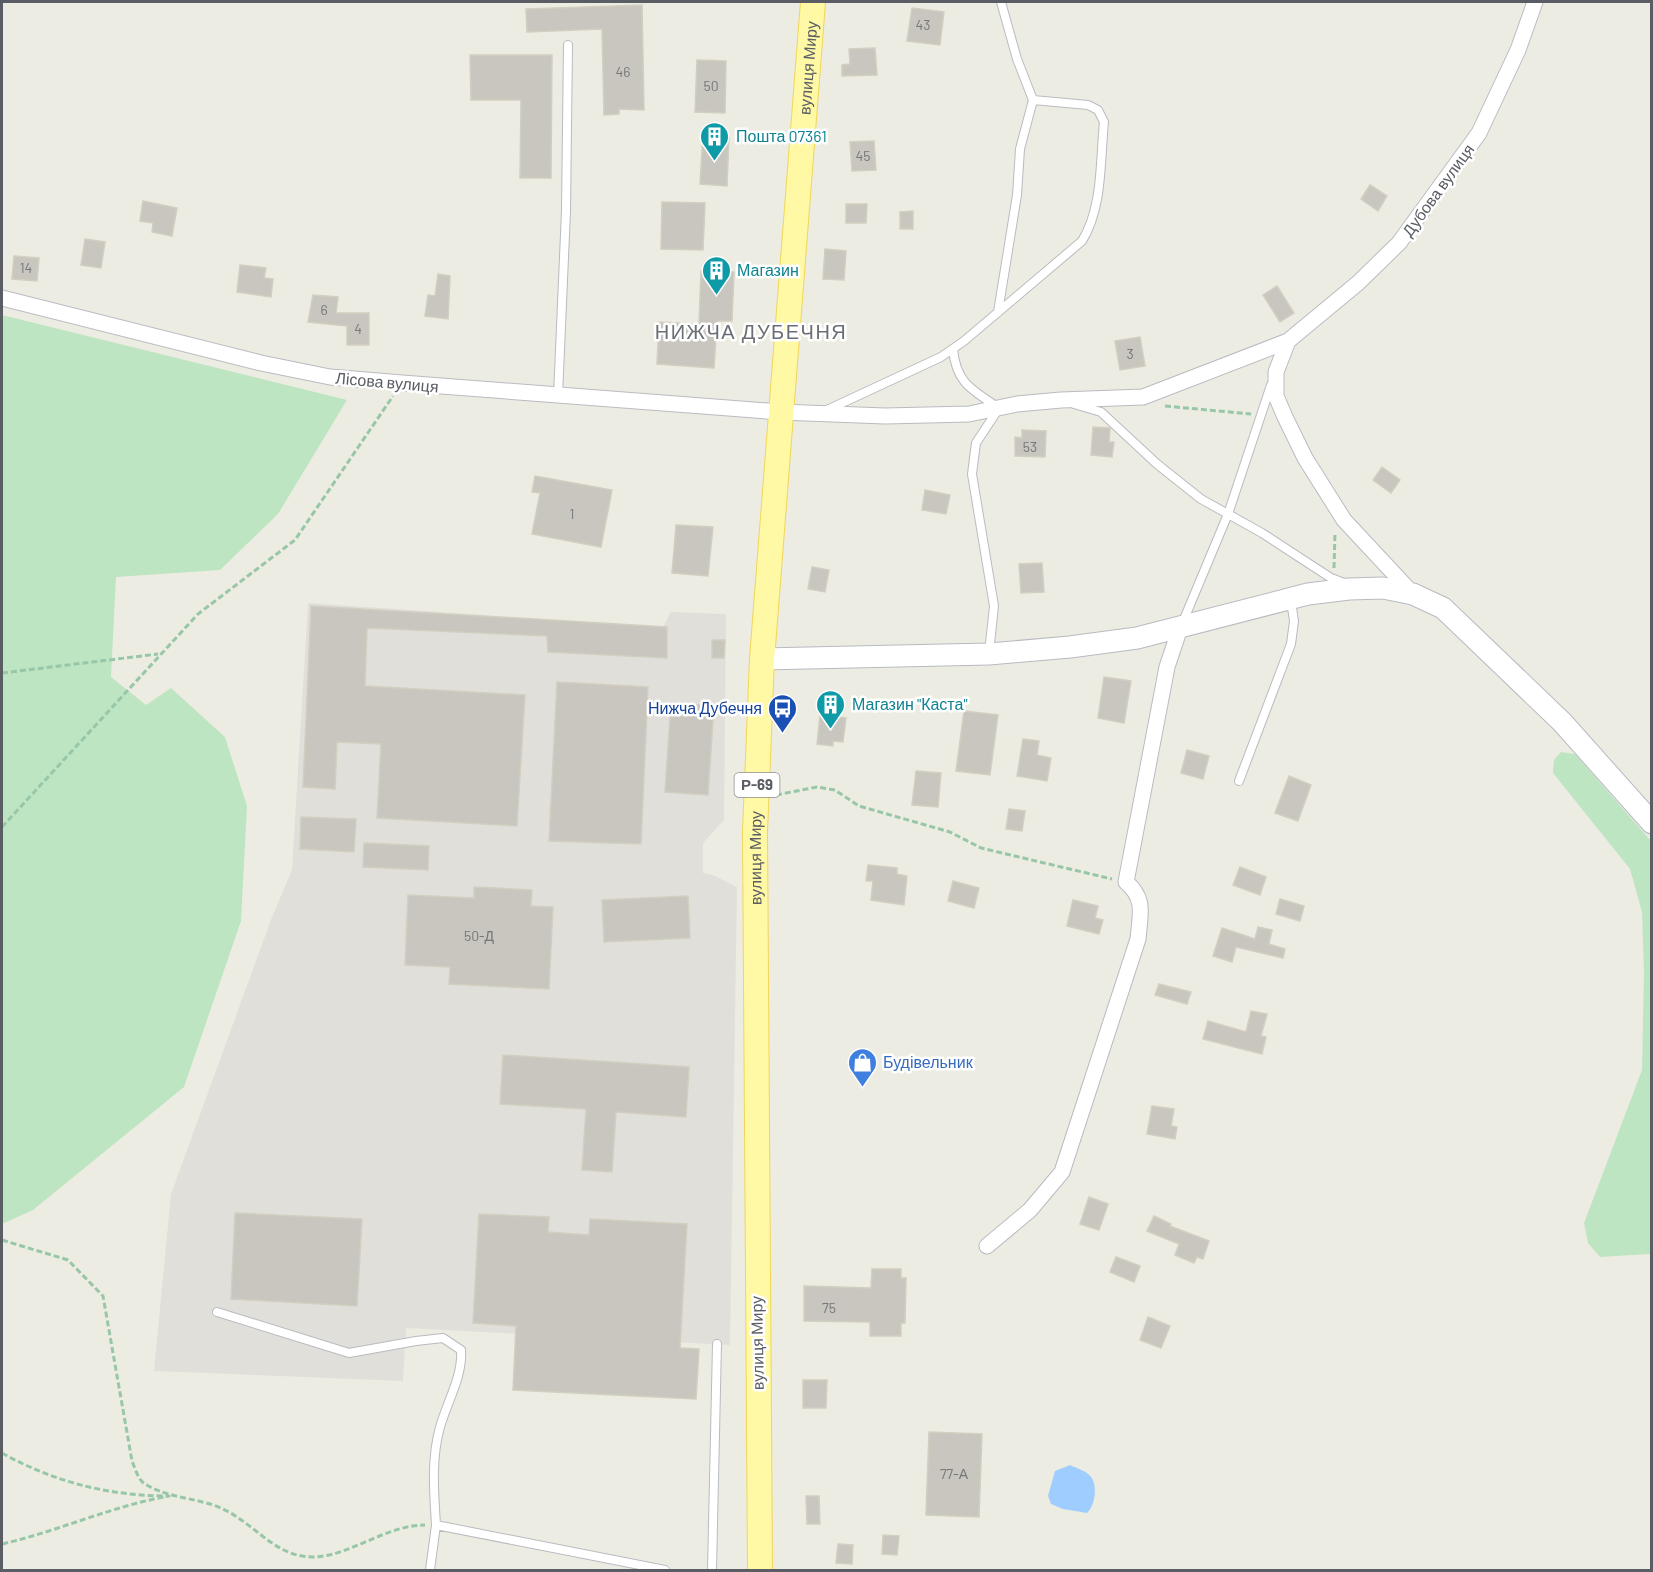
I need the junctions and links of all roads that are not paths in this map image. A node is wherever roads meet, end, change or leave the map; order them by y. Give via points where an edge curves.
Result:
1 (813, 2) edge
2 (1001, 2) edge
3 (1535, 2) edge
4 (568, 45) dead end
5 (1033, 100) junction
6 (2, 298) edge
7 (998, 312) junction
8 (1288, 341) junction
9 (953, 349) junction
10 (1276, 372) junction
11 (558, 396) junction
12 (1061, 400) junction
13 (999, 408) junction
14 (780, 412) junction
15 (820, 413) junction
16 (1228, 514) junction
17 (1362, 588) junction
18 (1413, 594) junction
19 (1290, 599) junction
20 (1180, 628) junction
21 (988, 654) junction
22 (762, 659) junction
23 (1239, 781) dead end
24 (1652, 823) edge
25 (987, 1246) dead end
26 (217, 1312) dead end
27 (717, 1344) dead end
28 (436, 1525) junction
29 (430, 1570) edge
30 (665, 1570) edge
31 (712, 1570) edge
32 (760, 1570) edge

1 - 14 main road, вулиця Миру / Р-69
2 - 5 lane
3 - 8 street, Дубова вулиця via 1518,50 1479,133 1399,243
4 - 11 lane
5 - 7 lane via 1020,149
5 - 7 lane via 1088,105 1098,110 1104,122 1096,208 1082,240
6 - 11 street, Лісова вулиця via 330,377
7 - 9 lane
8 - 10 street
8 - 12 street, Лісова вулиця via 1143,397
9 - 13 lane via 960,377
9 - 15 lane
10 - 16 lane
10 - 18 street via 1276,396 1305,458 1344,520
11 - 14 street, Лісова вулиця
12 - 13 street, Лісова вулиця
12 - 16 lane via 1101,412 1156,464 1201,499
13 - 15 street, Лісова вулиця via 931,416
13 - 21 lane via 976,443 972,474 994,606
14 - 15 street, Лісова вулиця
14 - 22 main road, вулиця Миру / Р-69
16 - 17 lane via 1331,578
16 - 20 lane
17 - 18 street
17 - 19 street
18 - 24 street via 1443,608 1562,722
19 - 20 street
19 - 23 lane via 1294,621 1292,644
20 - 21 street via 1137,638
20 - 25 street via 1167,667 1126,882 1137,892 1139,900 1138,939 1062,1172 1030,1210
21 - 22 street
22 - 32 main road, вулиця Миру / Р-69 via 755,977
26 - 28 lane via 349,1353 443,1338 462,1350 462,1362 440,1428 433,1472
27 - 31 lane
28 - 29 lane
28 - 30 lane

